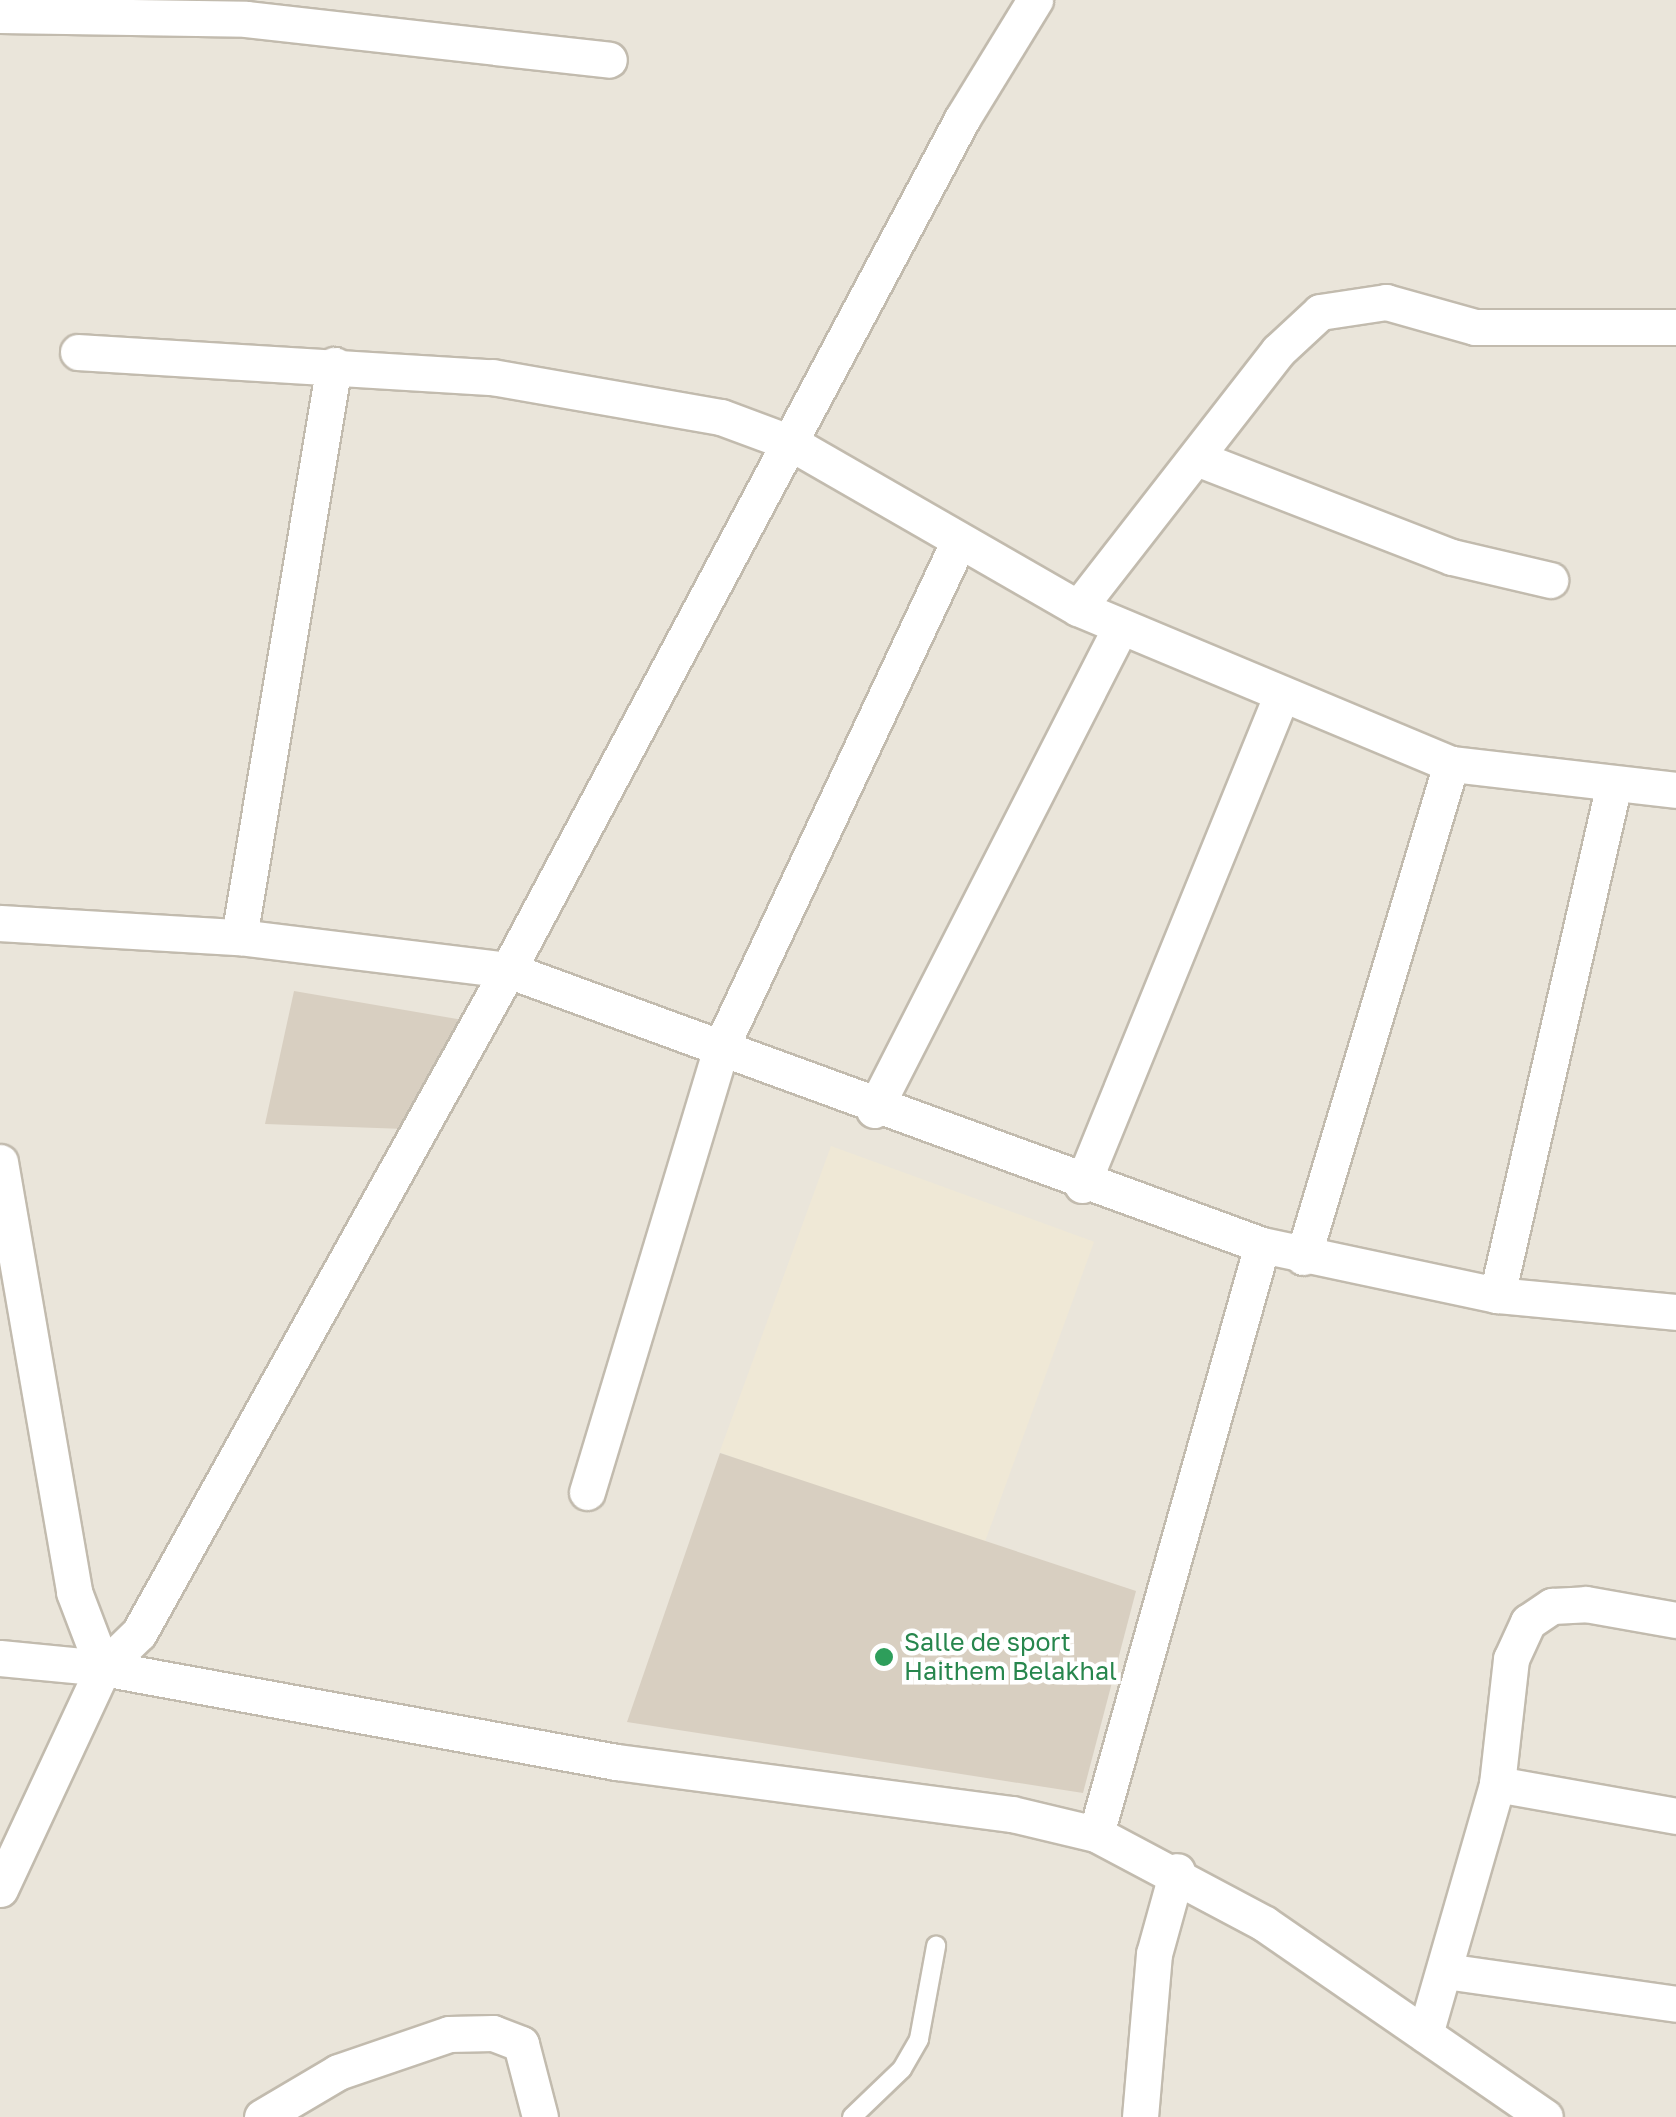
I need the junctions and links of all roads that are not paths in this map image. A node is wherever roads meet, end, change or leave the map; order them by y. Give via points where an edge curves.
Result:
1 (1035, 0) edge
2 (246, 10) edge
3 (0, 15) edge
4 (609, 60) dead end
5 (1676, 327) edge
6 (78, 352) dead end
7 (334, 365) junction
8 (791, 443) junction
9 (1199, 460) junction
10 (957, 545) junction
11 (1550, 580) dead end
12 (1078, 608) junction
13 (1120, 626) junction
14 (1282, 694) junction
15 (1450, 764) junction
16 (1613, 788) junction
17 (1676, 790) edge
18 (0, 922) edge
19 (239, 938) junction
20 (508, 970) junction
21 (721, 1047) junction
22 (874, 1110) junction
23 (0, 1162) edge
24 (1082, 1185) junction
25 (1262, 1246) junction
26 (1303, 1257) junction
27 (1498, 1295) junction
28 (1676, 1312) edge
29 (587, 1492) dead end
30 (1676, 1620) edge
31 (0, 1658) edge
32 (103, 1668) junction
33 (1497, 1784) junction
34 (1676, 1816) edge
35 (1096, 1834) junction
36 (1177, 1871) junction
37 (0, 1889) edge
38 (936, 1946) dead end
39 (1445, 1971) junction
40 (1676, 2004) edge
41 (1425, 2034) junction
42 (262, 2117) edge
43 (540, 2117) edge
44 (852, 2117) edge
45 (1140, 2117) edge
46 (1544, 2117) edge

1 - 8 street via 962,119
2 - 3 street
2 - 4 street
5 - 9 street via 1475,327 1386,302 1320,312 1278,351
6 - 7 street
7 - 8 street via 607,394 721,416
7 - 19 street
8 - 10 street
8 - 20 street
9 - 11 street via 1452,558
9 - 12 street
10 - 12 street
10 - 21 street
12 - 13 street
13 - 14 street
13 - 22 street
14 - 15 street
14 - 24 street
15 - 16 street
15 - 26 street
16 - 17 street
16 - 27 street
18 - 19 street
19 - 20 street
20 - 21 street
20 - 32 street via 138,1633
21 - 22 street
21 - 29 street
22 - 24 street
23 - 32 street via 74,1592
24 - 25 street
25 - 26 street
25 - 35 street
26 - 27 street
27 - 28 street
30 - 33 street via 1586,1604 1552,1606 1528,1622 1511,1659
31 - 32 street
32 - 35 street via 616,1762 1012,1814
32 - 37 street
33 - 34 street
33 - 39 street
35 - 36 street
36 - 41 street
36 - 45 street via 1154,1954
38 - 44 lane via 919,2038 902,2069
39 - 40 street
39 - 41 street
41 - 46 street
42 - 43 street via 338,2072 450,2034 493,2033 521,2044

